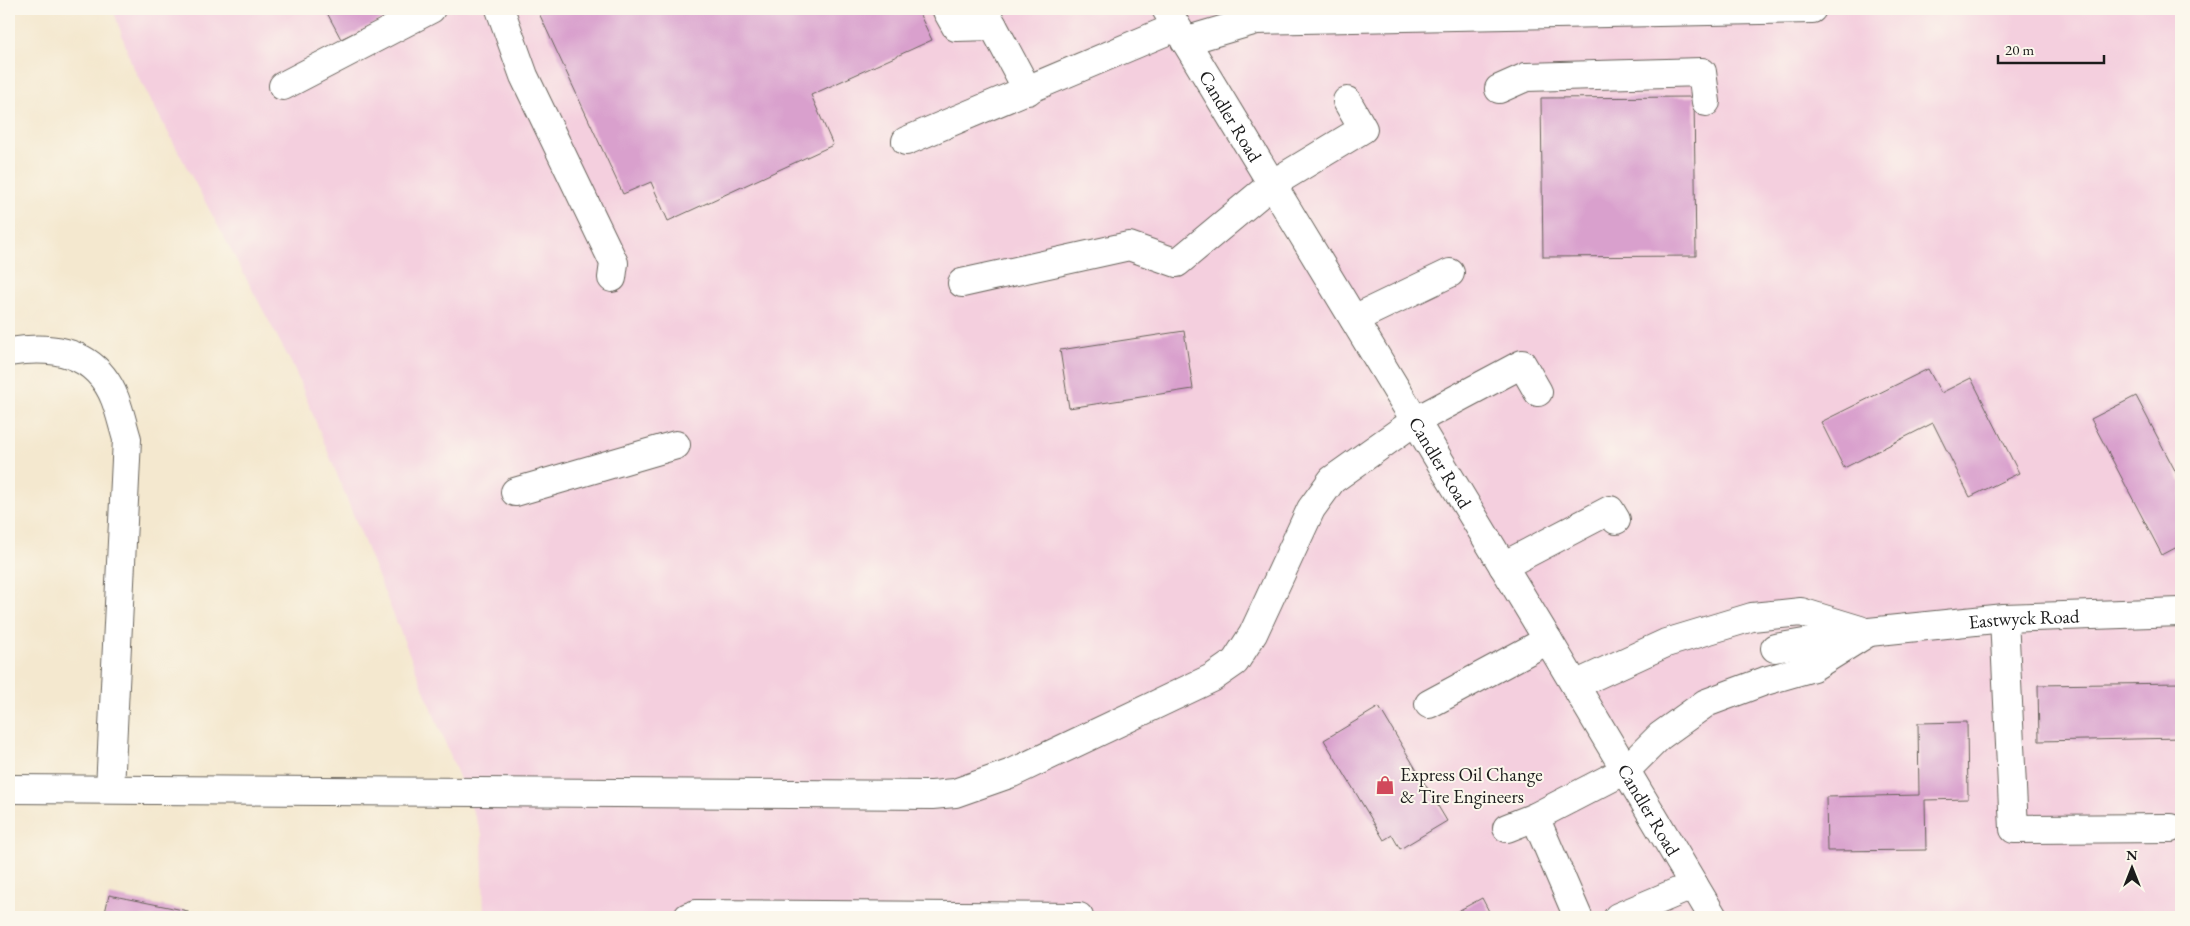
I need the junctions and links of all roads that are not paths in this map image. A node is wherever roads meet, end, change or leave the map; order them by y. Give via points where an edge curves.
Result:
1 (432, 9) edge
2 (500, 9) edge
3 (1812, 9) edge
4 (947, 11) dead end
5 (988, 17) edge
6 (1175, 26) edge
7 (284, 86) dead end
8 (1499, 89) dead end
9 (1028, 91) junction
10 (1347, 101) dead end
11 (1706, 102) dead end
12 (906, 141) dead end
13 (1272, 184) junction
14 (1450, 273) dead end
15 (612, 278) dead end
16 (962, 283) dead end
17 (1354, 319) junction
18 (9, 352) edge
19 (1538, 392) dead end
20 (1415, 421) junction
21 (676, 445) dead end
22 (515, 492) dead end
23 (1616, 520) dead end
24 (1503, 566) junction
25 (2181, 612) edge
26 (1752, 617) junction
27 (2004, 618) junction
28 (1869, 632) junction
29 (1548, 640) junction
30 (1775, 648) junction
31 (1765, 681) junction
32 (1576, 685) junction
33 (1429, 704) dead end
34 (1626, 770) junction
35 (9, 789) edge
36 (110, 789) junction
37 (1536, 817) junction
38 (1507, 828) dead end
39 (2171, 828) dead end
40 (1694, 885) junction
41 (688, 917) edge
42 (1079, 917) edge
43 (1578, 917) edge
44 (1618, 917) edge
45 (1713, 917) edge

1 - 7 street
2 - 15 street via 524,76 614,263
3 - 6 street via 1256,20
4 - 5 street via 956,27
5 - 9 street
6 - 9 street
6 - 13 street, Candler Road
8 - 11 street via 1526,77 1702,72
9 - 12 street
10 - 13 street via 1362,129
13 - 16 street via 1177,263 1129,246
13 - 17 street, Candler Road
14 - 17 street
17 - 20 street, Candler Road
18 - 36 street via 34,348 63,351 82,359 100,373 114,398 127,439
19 - 20 street via 1522,364
20 - 24 street, Candler Road
20 - 36 street via 1332,480 1311,509 1253,634 1234,662 1212,678 1012,774 955,793
21 - 22 street
23 - 24 street via 1610,510
24 - 29 street, Candler Road
25 - 27 street, Eastwyck Road
26 - 28 street, Eastwyck Road via 1801,612
26 - 30 street
26 - 32 street, Eastwyck Road via 1666,643
27 - 28 street, Eastwyck Road
27 - 39 street via 2014,829
28 - 30 street, Eastwyck Road
28 - 31 street, Eastwyck Road via 1813,667
29 - 32 street, Candler Road
29 - 33 street
30 - 31 street
31 - 34 street, Eastwyck Road via 1706,703 1660,736
32 - 34 street, Candler Road
34 - 37 street, Eastwyck Road
34 - 40 street, Candler Road
35 - 36 street
37 - 38 street, Eastwyck Road
37 - 43 street
40 - 44 street
40 - 45 street, Candler Road
41 - 42 street via 705,914

